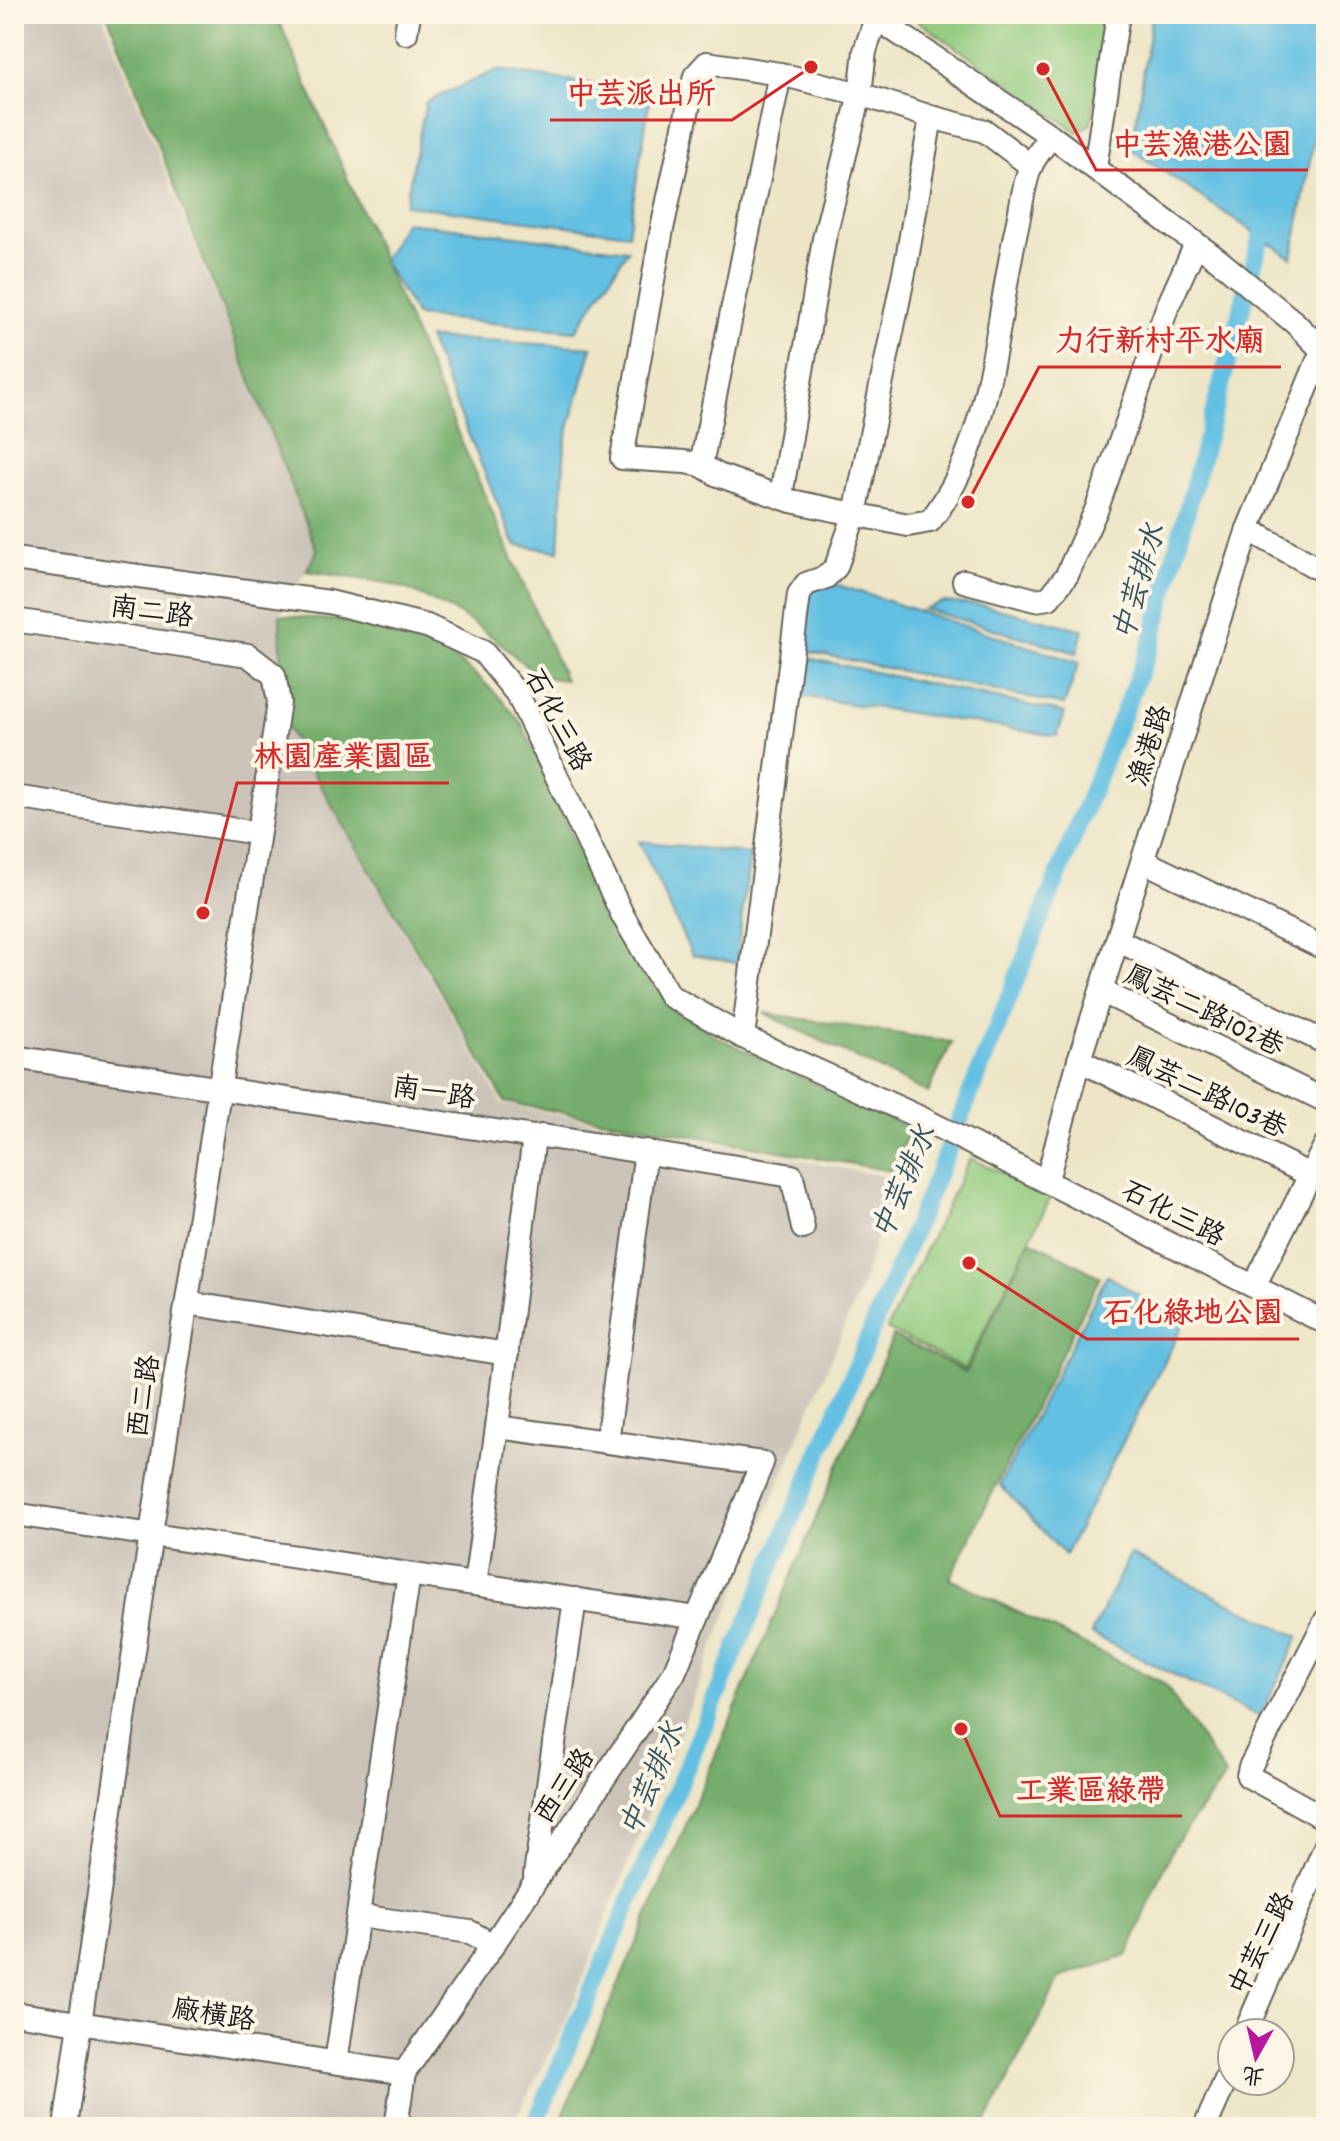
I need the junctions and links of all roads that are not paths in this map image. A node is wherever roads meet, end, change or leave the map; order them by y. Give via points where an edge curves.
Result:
1 (1118, 14) edge
2 (873, 16) edge
3 (780, 74) junction
4 (860, 94) junction
5 (931, 117) junction
6 (1051, 136) junction
7 (1031, 166) junction
8 (1095, 168) junction
9 (1196, 244) junction
10 (1325, 346) edge
11 (701, 465) junction
12 (781, 496) junction
13 (855, 514) junction
14 (1248, 529) junction
15 (14, 559) edge
16 (1326, 573) edge
17 (964, 581) dead end
18 (14, 620) edge
19 (274, 675) joint
20 (14, 797) edge
21 (258, 833) junction
22 (1143, 861) junction
23 (1117, 940) junction
24 (1326, 949) edge
25 (1101, 991) junction
26 (743, 1037) junction
27 (1326, 1043) edge
28 (14, 1057) edge
29 (1079, 1060) junction
30 (219, 1088) junction
31 (1326, 1101) edge
32 (534, 1137) junction
33 (1326, 1144) edge
34 (646, 1151) junction
35 (1310, 1175) junction
36 (1047, 1180) junction
37 (803, 1228) dead end
38 (1254, 1286) junction
39 (187, 1303) junction
40 (1326, 1323) edge
41 (507, 1354) junction
42 (497, 1427) junction
43 (607, 1442) junction
44 (14, 1514) edge
45 (151, 1534) junction
46 (409, 1574) junction
47 (475, 1584) junction
48 (575, 1599) junction
49 (697, 1618) junction
50 (1326, 1620) edge
51 (1326, 1819) edge
52 (1326, 1845) edge
53 (1326, 1880) edge
54 (534, 1882) junction
55 (359, 1916) junction
56 (493, 1945) junction
57 (14, 2013) edge
58 (1254, 2017) edge
59 (1255, 2017) edge
60 (80, 2023) junction
61 (336, 2062) junction
62 (404, 2073) junction
63 (1218, 2097) edge
64 (65, 2127) edge
65 (396, 2127) edge
66 (1205, 2127) edge

1 - 8 street
2 - 4 street
2 - 6 street
3 - 4 street
3 - 11 street
3 - 11 street via 707,63 695,76 662,229 622,458
4 - 5 street
4 - 12 street via 824,239
5 - 7 street via 985,131
5 - 13 street
6 - 7 street
6 - 8 street
7 - 13 street via 978,425 945,503 930,521 908,525
8 - 9 street
9 - 10 street
9 - 17 street via 1067,575 1049,598 1035,600
10 - 14 street, 漁港路
11 - 12 street
12 - 13 street
13 - 26 street via 836,567 799,594
14 - 16 street
14 - 22 street, 漁港路
15 - 26 street, 石化三路 via 329,602 427,626 483,652 518,695 623,916 670,996
18 - 19 street, 南二路 via 248,655
19 - 21 street, 西二路 via 279,702
20 - 21 street
21 - 30 street, 西二路
22 - 23 street, 漁港路
22 - 24 street
23 - 25 street, 漁港路
23 - 27 street
25 - 29 street, 漁港路
25 - 31 street, 鳳芸二路102巷
26 - 36 street, 石化三路
28 - 30 street, 南一路
29 - 35 street, 鳳芸二路103巷
29 - 36 street, 漁港路
30 - 32 street, 南一路
30 - 39 street, 西二路
32 - 34 street, 南一路
32 - 41 street
33 - 35 street
34 - 37 street, 南一路 via 792,1176
34 - 43 street
35 - 38 street
36 - 38 street, 石化三路
38 - 40 street, 石化三路
39 - 41 street
39 - 45 street, 西二路
41 - 42 street
42 - 43 street
42 - 47 street
43 - 49 street, 西三路 via 762,1463
44 - 45 street
45 - 46 street
45 - 60 street, 西二路
46 - 47 street
46 - 55 street
47 - 48 street
48 - 49 street
48 - 54 street
49 - 54 street, 西三路 via 674,1673
50 - 51 street via 1248,1776
52 - 58 street
53 - 59 street, 中芸三路
54 - 56 street, 西三路
55 - 56 street via 470,1932
55 - 61 street
56 - 62 street, 西三路
57 - 60 street, 廠橫路
60 - 61 street, 廠橫路
60 - 64 street, 西二路
61 - 62 street, 廠橫路
62 - 65 street, 西三路
63 - 66 street

